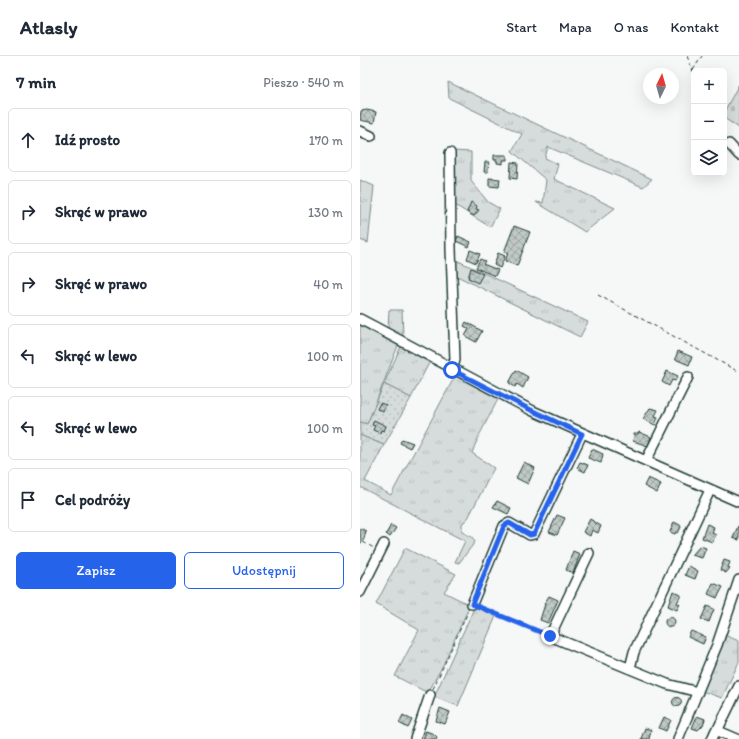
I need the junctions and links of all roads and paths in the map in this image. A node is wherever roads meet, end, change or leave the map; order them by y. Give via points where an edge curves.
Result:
1 (687, 56) edge
2 (702, 56) edge
3 (691, 68) edge
4 (693, 68) edge
5 (360, 131) edge
6 (371, 136) dead end
7 (728, 144) dead end
8 (450, 153) dead end
9 (739, 154) edge
10 (598, 295) dead end
11 (360, 319) edge
12 (452, 370) junction
13 (739, 372) edge
14 (688, 376) dead end
15 (582, 434) junction
16 (646, 461) junction
17 (710, 490) junction
18 (739, 502) edge
19 (363, 542) dead end
20 (383, 548) joint
21 (589, 553) dead end
22 (739, 580) edge
23 (360, 592) edge
24 (472, 604) junction
25 (550, 636) junction
26 (630, 668) junction
27 (739, 686) edge
28 (698, 692) junction
29 (430, 695) joint
30 (717, 731) junction
31 (415, 739) edge
32 (678, 739) edge
33 (712, 739) edge
34 (738, 739) edge

1 - 3 path
2 - 4 path
5 - 6 street
7 - 9 street
8 - 12 street via 455,360
10 - 13 path
11 - 12 street
12 - 15 street
14 - 16 street
15 - 16 street
15 - 24 street via 532,536 509,523 505,524
16 - 17 street
17 - 18 street
17 - 26 street via 634,652
19 - 20 path
20 - 23 street
21 - 25 street
22 - 28 street
24 - 25 path
24 - 29 path
25 - 26 street
26 - 28 street via 667,684
27 - 30 street
28 - 32 street
29 - 31 street
30 - 33 street
30 - 34 street

